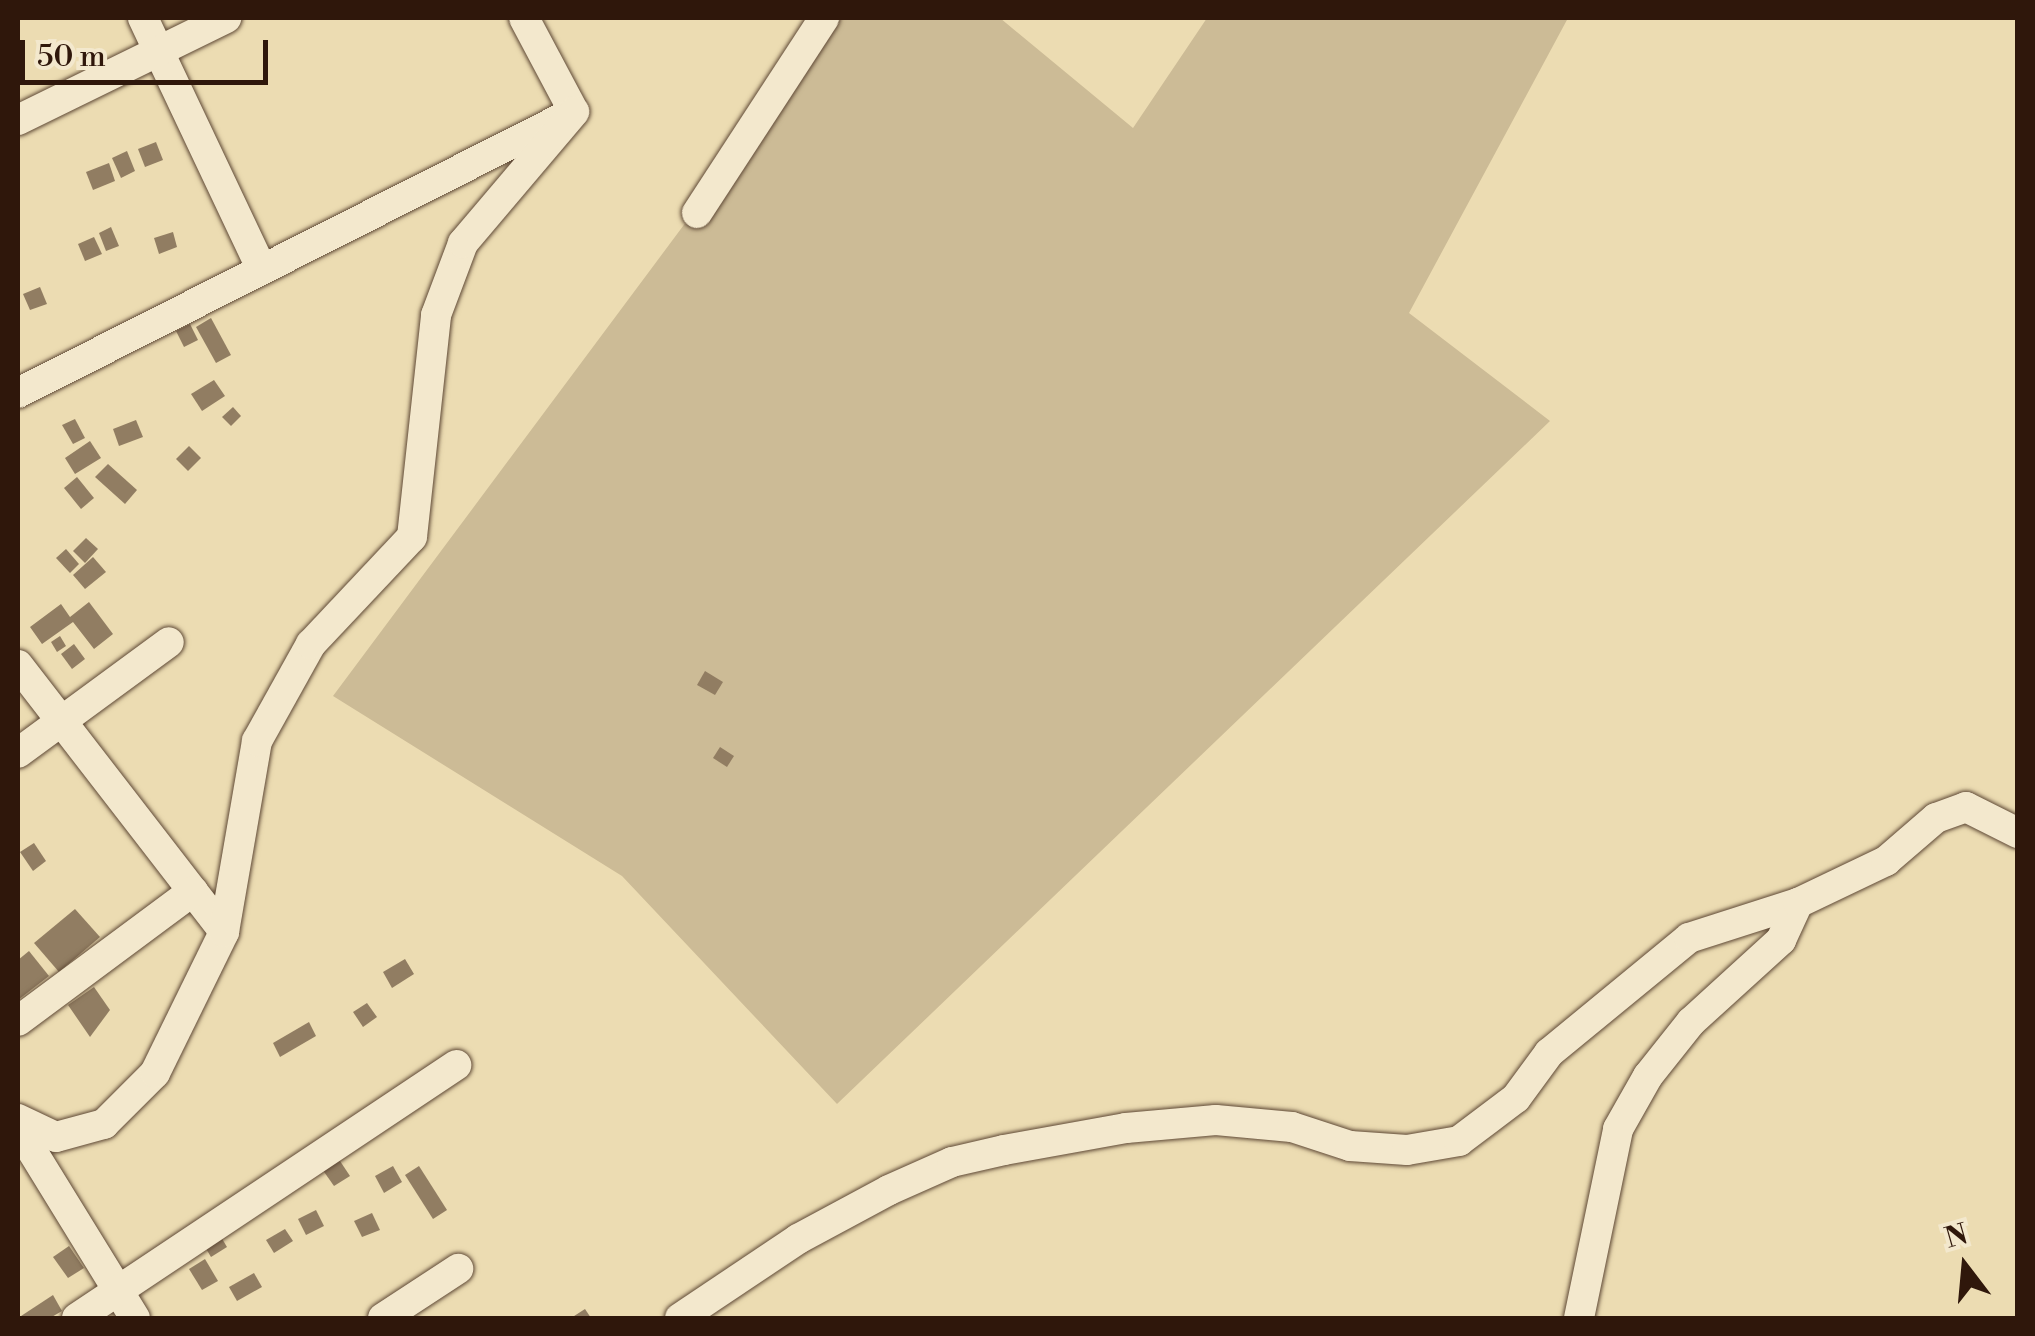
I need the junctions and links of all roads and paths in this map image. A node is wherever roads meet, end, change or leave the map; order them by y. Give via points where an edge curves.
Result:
1 (144, 18) edge
2 (226, 18) edge
3 (524, 18) edge
4 (824, 18) edge
5 (158, 50) junction
6 (574, 112) junction
7 (18, 120) edge
8 (697, 213) dead end
9 (260, 266) junction
10 (18, 393) edge
11 (169, 642) dead end
12 (18, 665) edge
13 (61, 720) junction
14 (18, 753) edge
15 (2018, 833) edge
16 (193, 891) junction
17 (1798, 903) junction
18 (224, 932) junction
19 (18, 1021) edge
20 (456, 1065) dead end
21 (18, 1119) edge
22 (18, 1128) edge
23 (458, 1270) dead end
24 (120, 1291) junction
25 (77, 1318) edge
26 (135, 1318) edge
27 (383, 1318) edge
28 (680, 1318) edge
29 (1579, 1318) edge

1 - 5 street
2 - 5 street
3 - 6 street
4 - 8 street
5 - 7 street
5 - 9 street
6 - 9 street
6 - 18 street via 464,243 436,315 412,537 310,644 257,741
9 - 10 street
11 - 13 street
12 - 13 street
13 - 14 street
13 - 16 street
15 - 17 street via 1966,807 1936,818 1886,861
16 - 18 street
16 - 19 street
17 - 28 street via 1689,938 1549,1053 1516,1098 1459,1141 1406,1150 1350,1146 1292,1126 1216,1120 1004,1150 952,1162 889,1190 798,1239
17 - 29 street via 1781,940 1691,1022 1618,1129
18 - 21 street via 155,1072 104,1124 56,1137
20 - 24 street
22 - 24 street
23 - 27 street
24 - 25 street
24 - 26 street

